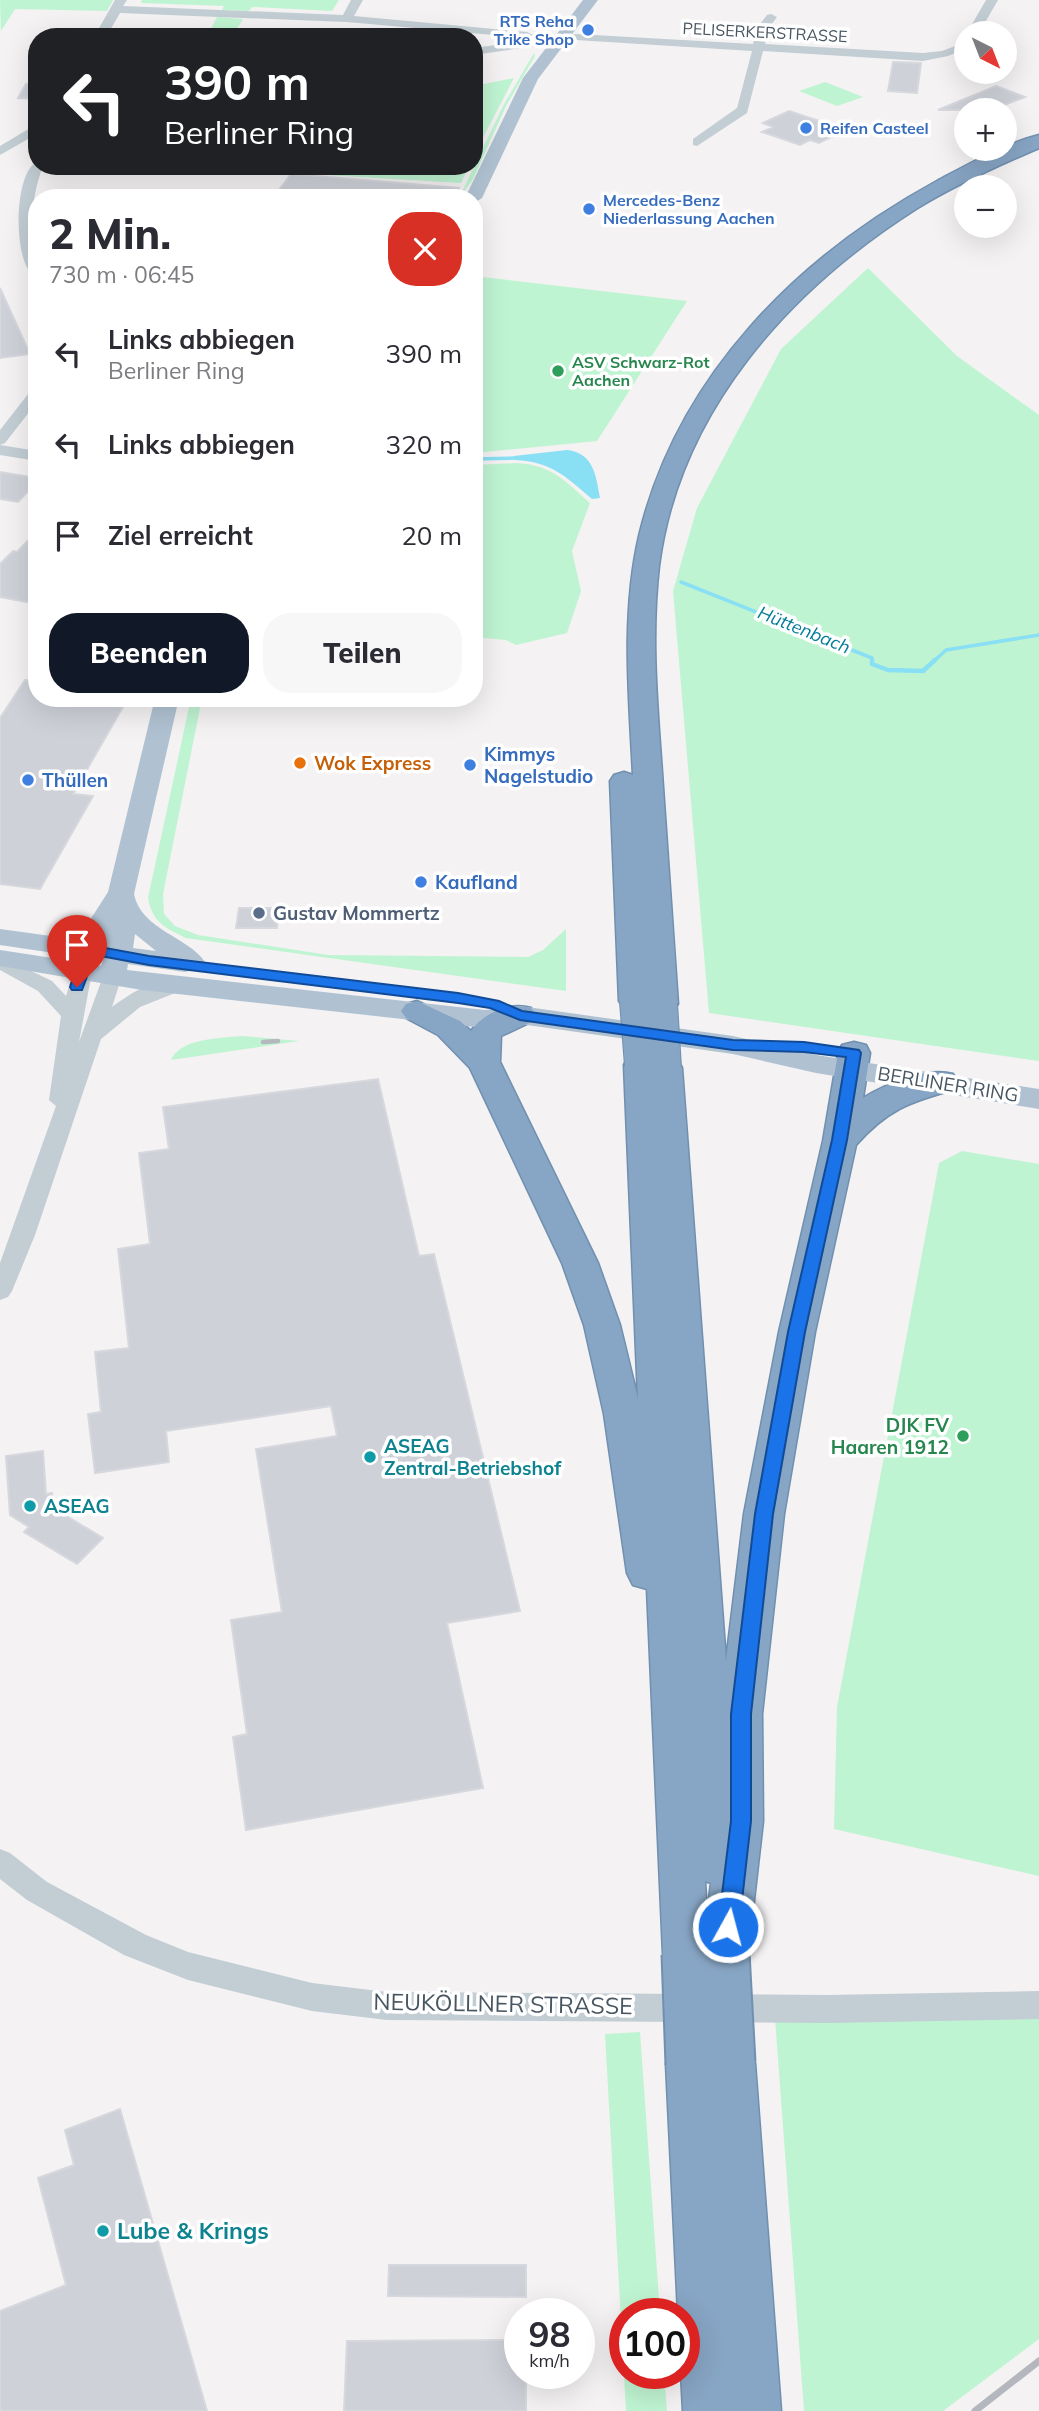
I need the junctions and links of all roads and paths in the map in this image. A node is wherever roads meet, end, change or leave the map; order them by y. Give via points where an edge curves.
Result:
1 (357, 0) edge
2 (582, 0) edge
3 (590, 0) edge
4 (992, 0) edge
5 (118, 5) edge
6 (771, 17) dead end
7 (347, 19) junction
8 (980, 21) edge
9 (105, 28) edge
10 (454, 28) edge
11 (483, 30) edge
12 (561, 38) junction
13 (537, 41) junction
14 (513, 45) junction
15 (758, 47) junction
16 (483, 50) edge
17 (954, 50) edge
18 (547, 55) junction
19 (1039, 131) edge
20 (28, 134) edge
21 (1017, 140) edge
22 (1039, 141) edge
23 (697, 142) dead end
24 (0, 151) edge
25 (973, 161) edge
26 (477, 189) edge
27 (28, 190) edge
28 (28, 234) edge
29 (28, 404) edge
30 (0, 440) edge
31 (0, 450) edge
32 (28, 455) edge
33 (165, 707) edge
34 (118, 904) junction
35 (0, 937) edge
36 (46, 942) junction
37 (0, 960) edge
38 (86, 961) junction
39 (198, 965) junction
40 (115, 966) junction
41 (178, 984) junction
42 (648, 1003) junction
43 (417, 1011) junction
44 (72, 1014) junction
45 (520, 1015) junction
46 (94, 1034) junction
47 (852, 1061) junction
48 (484, 1062) junction
49 (653, 1066) junction
50 (941, 1082) junction
51 (1039, 1084) edge
52 (1039, 1099) edge
53 (840, 1140) junction
54 (54, 1143) junction
55 (0, 1291) edge
56 (672, 1675) junction
57 (0, 1862) edge
58 (706, 1954) junction
59 (1039, 2005) edge
60 (710, 2064) junction
61 (709, 2411) edge
62 (755, 2411) edge

1 - 7 street
2 - 3 street
3 - 12 main road
4 - 8 street
5 - 7 street
5 - 9 street
6 - 15 street
7 - 10 street
11 - 13 street via 525,34
12 - 13 street, PELISERKERSTRASSE
12 - 15 street, PELISERKERSTRASSE
12 - 18 main road
13 - 14 street, PELISERKERSTRASSE
14 - 16 street, PELISERKERSTRASSE
14 - 18 street
15 - 17 street, PELISERKERSTRASSE via 923,57
15 - 23 street via 743,110
18 - 26 main road
19 - 21 highway
20 - 24 street
22 - 42 highway via 916,201 821,267 780,305 718,379 669,477 652,536 642,610
25 - 42 highway via 902,197 853,229 764,302 701,376 650,474 633,534 621,608 622,710
27 - 28 street via 23,212
29 - 30 street
31 - 32 street
33 - 34 main road
34 - 36 main road
34 - 38 main road
34 - 39 main road via 160,942
34 - 40 main road
35 - 36 main road, BERLINER RING
36 - 38 main road, BERLINER RING
37 - 38 main road, BERLINER RING
37 - 44 street via 45,986
38 - 40 main road, BERLINER RING
38 - 44 street
39 - 40 main road, BERLINER RING
39 - 45 main road, BERLINER RING via 458,998 494,1004
40 - 41 main road, BERLINER RING
40 - 46 street
41 - 43 main road, BERLINER RING
41 - 46 street via 134,999
42 - 49 highway, bridge
43 - 45 main road, BERLINER RING via 485,1019
43 - 48 highway via 449,1028
44 - 54 street
45 - 47 main road, BERLINER RING via 733,1045 816,1064
45 - 48 highway via 488,1029 481,1041
46 - 54 street
47 - 50 main road, BERLINER RING
47 - 51 main road, BERLINER RING
47 - 53 highway
48 - 56 highway via 580,1263 602,1325 623,1414 646,1566
49 - 56 highway
49 - 58 highway
50 - 52 main road, BERLINER RING
50 - 53 highway via 882,1100
53 - 58 highway via 797,1332 764,1514 741,1714 741,1821
54 - 55 street
56 - 58 highway
57 - 59 street, NEUKÖLLNER STRASSE via 37,1891 135,1945 188,1966 312,1997 400,2006 828,2009
58 - 60 highway, bridge
60 - 61 highway
60 - 62 highway

